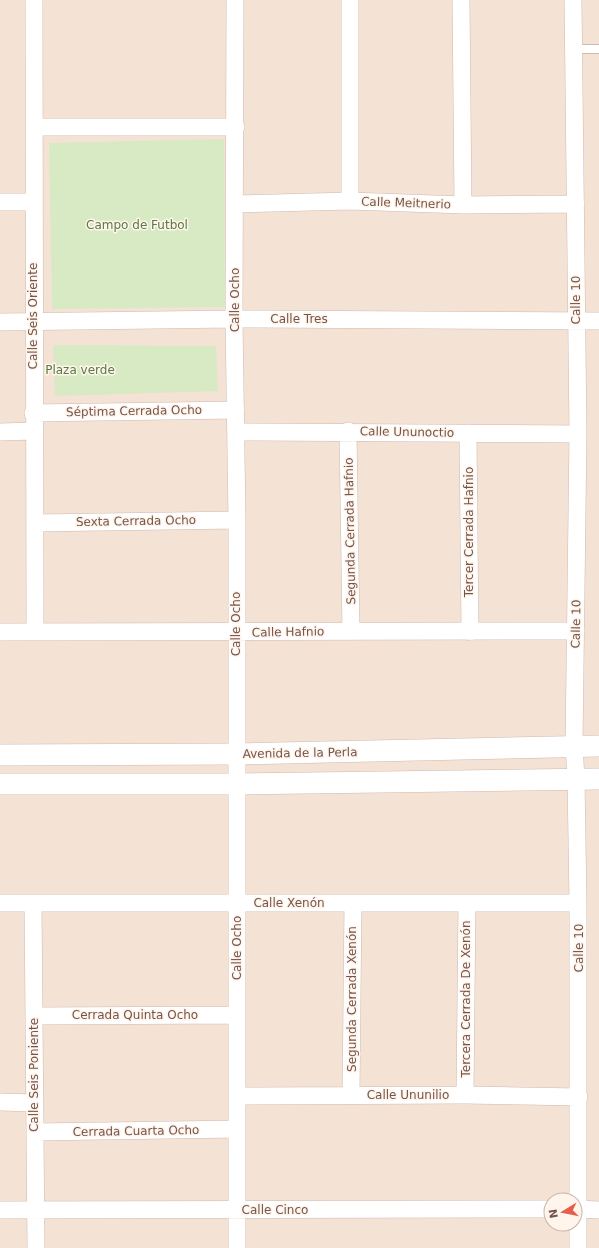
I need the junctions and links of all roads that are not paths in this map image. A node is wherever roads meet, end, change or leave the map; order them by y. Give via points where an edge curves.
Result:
1 (34, 0) edge
2 (236, 0) edge
3 (350, 0) edge
4 (461, 0) edge
5 (573, 0) edge
6 (574, 49) junction
7 (599, 49) edge
8 (34, 127) junction
9 (236, 127) junction
10 (0, 202) edge
11 (34, 202) junction
12 (350, 202) junction
13 (236, 204) junction
14 (463, 204) junction
15 (576, 204) junction
16 (234, 319) junction
17 (576, 321) junction
18 (599, 321) edge
19 (0, 322) edge
20 (33, 323) junction
21 (236, 410) junction
22 (33, 413) junction
23 (34, 431) junction
24 (348, 431) junction
25 (0, 432) edge
26 (236, 432) junction
27 (468, 433) junction
28 (578, 434) junction
29 (237, 520) junction
30 (34, 523) junction
31 (35, 631) junction
32 (351, 631) junction
33 (0, 632) edge
34 (236, 632) junction
35 (470, 632) junction
36 (576, 632) junction
37 (574, 746) junction
38 (599, 746) edge
39 (237, 754) junction
40 (0, 755) edge
41 (576, 778) junction
42 (599, 779) edge
43 (0, 784) edge
44 (236, 784) junction
45 (0, 903) edge
46 (33, 903) junction
47 (237, 903) junction
48 (353, 903) junction
49 (467, 903) junction
50 (578, 903) junction
51 (237, 1015) junction
52 (34, 1016) junction
53 (351, 1095) junction
54 (465, 1095) junction
55 (237, 1096) junction
56 (579, 1097) junction
57 (0, 1102) edge
58 (35, 1103) junction
59 (237, 1129) junction
60 (35, 1132) junction
61 (577, 1192) edge
62 (543, 1209) edge
63 (583, 1209) edge
64 (0, 1210) edge
65 (36, 1210) junction
66 (238, 1210) junction
67 (599, 1210) edge
68 (578, 1232) edge
69 (36, 1248) edge
70 (238, 1248) edge
71 (578, 1248) edge

1 - 8 street, Calle Seis Oriente
2 - 9 street, Calle Ocho
3 - 12 street
4 - 14 street
5 - 6 street, Calle 10
6 - 7 lane
6 - 15 street, Calle 10
8 - 9 street
8 - 11 street, Calle Seis Oriente
9 - 13 street, Calle Ocho
10 - 11 street
11 - 20 street, Calle Seis Oriente
12 - 13 street, Calle Meitnerio
12 - 14 street, Calle Meitnerio
13 - 16 street, Calle Ocho
14 - 15 street, Calle Meitnerio
15 - 17 street, Calle 10
16 - 17 street, Calle Tres
16 - 20 street, Calle Tres
16 - 21 street, Calle Ocho
17 - 18 street, Calle Tres
17 - 28 street, Calle 10
19 - 20 street, Calle Tres
20 - 22 street, Calle Seis Oriente
21 - 22 street, Séptima Cerrada Ocho
21 - 26 street, Calle Ocho
22 - 23 street, Calle Seis Oriente
23 - 25 street
23 - 30 street, Calle Seis Oriente
24 - 26 street, Calle Ununoctio
24 - 27 street, Calle Ununoctio
24 - 32 street, Segunda Cerrada Hafnio
26 - 29 street, Calle Ocho
27 - 28 street, Calle Ununoctio
27 - 35 street, Tercer Cerrada Hafnio
28 - 36 street, Calle 10
29 - 30 street, Sexta Cerrada Ocho
29 - 34 street, Calle Ocho
30 - 31 street, Calle Seis Oriente
31 - 33 street, Calle Hafnio
31 - 34 street, Calle Hafnio
32 - 34 street, Calle Hafnio
32 - 35 street, Calle Hafnio
34 - 39 street, Calle Ocho
35 - 36 street, Calle Hafnio
36 - 37 street, Calle 10
37 - 38 street, Avenida de la Perla
37 - 39 street, Avenida de la Perla
37 - 41 street, Calle 10
39 - 40 street, Avenida de la Perla
39 - 44 street, Calle Ocho
41 - 42 street
41 - 44 street
41 - 50 street, Calle 10
43 - 44 street
44 - 47 street, Calle Ocho
45 - 46 street, Calle Xenón
46 - 47 street, Calle Xenón
46 - 52 street, Calle Seis Poniente
47 - 48 street, Calle Xenón
47 - 51 street, Calle Ocho
48 - 49 street, Calle Xenón
48 - 53 street, Segunda Cerrada Xenón
49 - 50 street, Calle Xenón
49 - 54 street, Tercera Cerrada De Xenón
50 - 56 street, Calle 10
51 - 52 street, Cerrada Quinta Ocho
51 - 55 street, Calle Ocho
52 - 58 street, Calle Seis Poniente
53 - 54 street, Calle Ununilio
53 - 55 street, Calle Ununilio
54 - 56 street, Calle Ununilio
55 - 59 street, Calle Ocho
56 - 61 street, Calle 10
57 - 58 street
58 - 60 street, Calle Seis Poniente
59 - 60 street, Cerrada Cuarta Ocho
59 - 66 street, Calle Ocho
60 - 65 street, Calle Seis Poniente
62 - 66 street, Calle Cinco
63 - 67 street
64 - 65 street, Calle Cinco
65 - 66 street, Calle Cinco
65 - 69 street, Calle Seis Poniente
66 - 70 street, Calle Ocho
68 - 71 street, Calle 10

